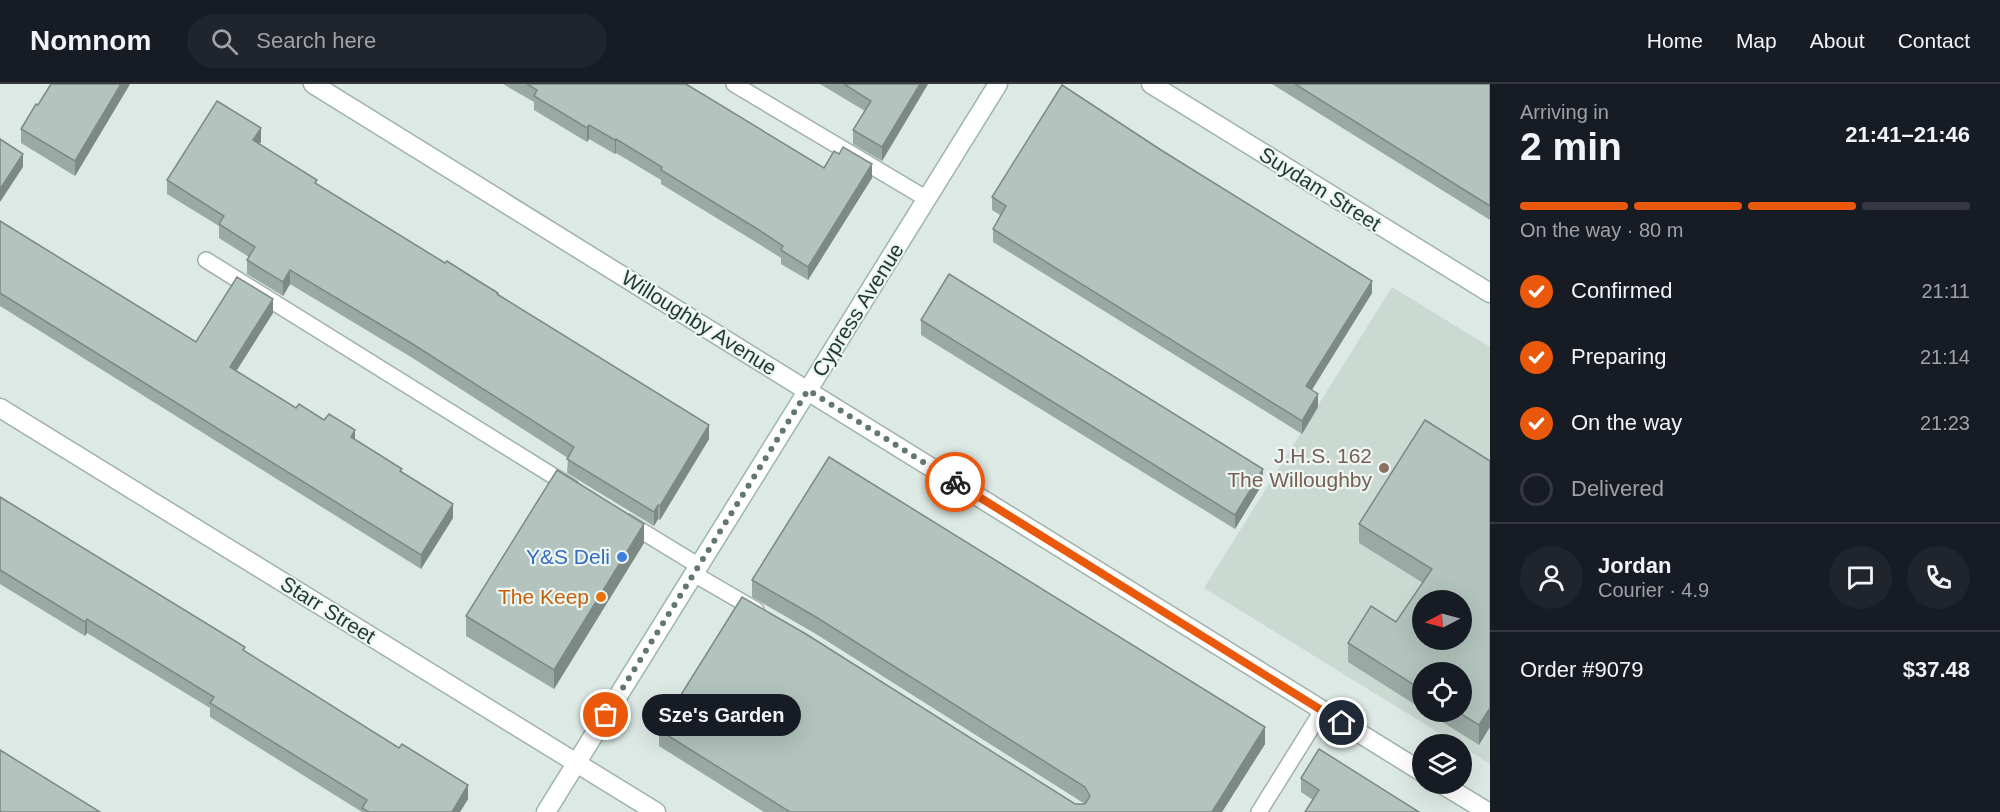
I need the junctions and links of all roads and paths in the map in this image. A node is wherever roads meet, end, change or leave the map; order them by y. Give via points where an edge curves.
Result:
1 (313, 84) edge
2 (734, 84) edge
3 (998, 84) edge
4 (1151, 84) edge
5 (927, 199) junction
6 (206, 260) dead end
7 (1490, 293) edge
8 (808, 390) junction
9 (0, 408) edge
10 (582, 494) edge
11 (612, 513) edge
12 (696, 570) junction
13 (772, 620) edge
14 (1322, 711) junction
15 (576, 762) junction
16 (1412, 766) edge
17 (1458, 794) edge
18 (546, 812) edge
19 (656, 812) edge
20 (1259, 812) edge
21 (1488, 812) edge

1 - 8 street, Willoughby Avenue
2 - 5 lane
3 - 5 street, Cypress Avenue
4 - 7 street, Suydam Street
5 - 8 street, Cypress Avenue
6 - 10 lane
8 - 12 street, Cypress Avenue
8 - 14 street, Willoughby Avenue
9 - 15 street, Starr Street
11 - 12 lane
12 - 13 lane
12 - 15 street, Cypress Avenue
14 - 16 street, Willoughby Avenue
14 - 20 lane
15 - 18 street, Cypress Avenue
15 - 19 street, Starr Street
17 - 21 street

